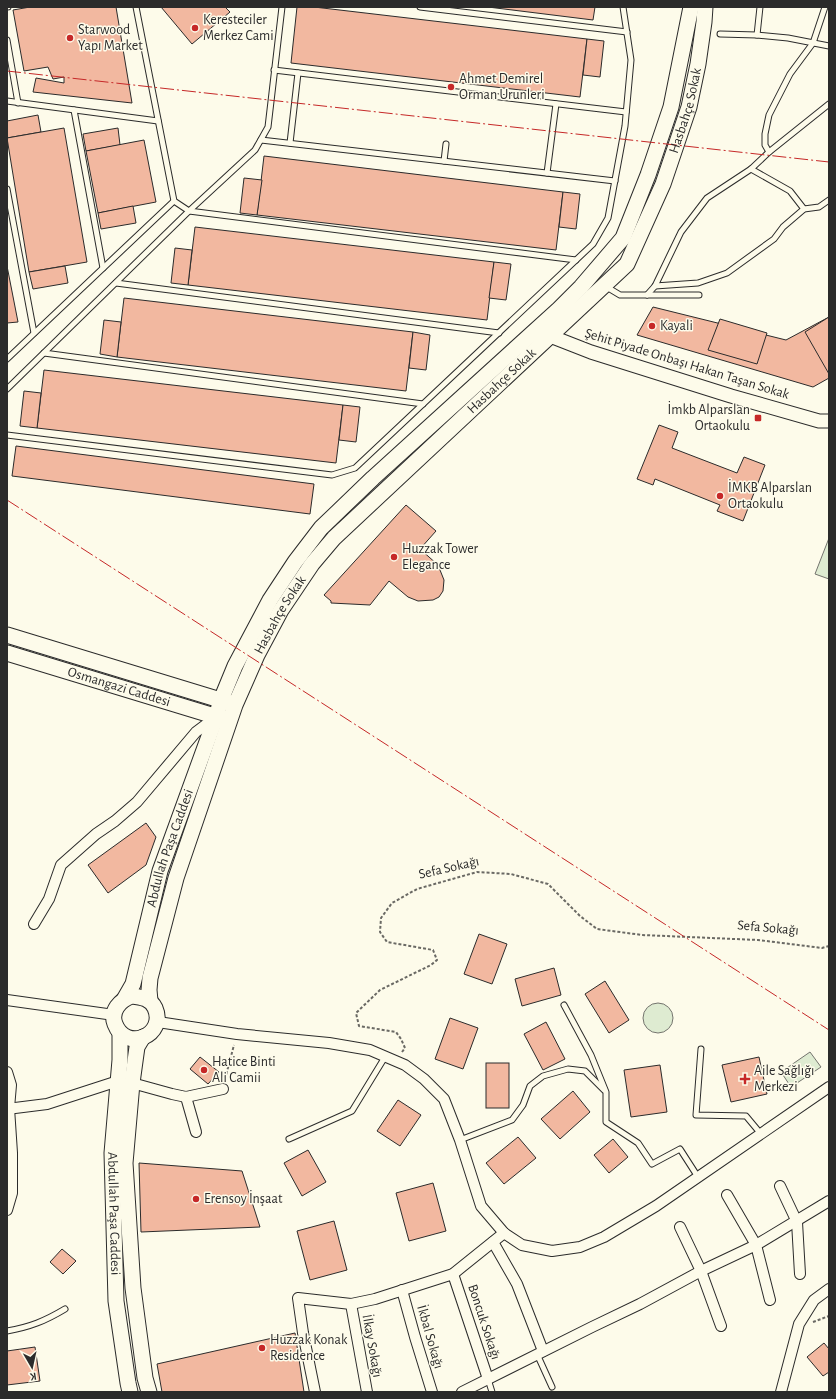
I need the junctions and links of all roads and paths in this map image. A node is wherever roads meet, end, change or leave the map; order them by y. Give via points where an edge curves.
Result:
1 (136, 7) edge
2 (282, 7) edge
3 (420, 7) edge
4 (623, 7) edge
5 (691, 7) edge
6 (705, 7) edge
7 (760, 7) edge
8 (825, 7) edge
9 (628, 32) junction
10 (720, 34) dead end
11 (757, 35) junction
12 (7, 40) edge
13 (813, 43) junction
14 (829, 46) edge
15 (274, 70) junction
16 (298, 73) junction
17 (7, 101) edge
18 (18, 103) junction
19 (556, 104) junction
20 (829, 104) edge
21 (74, 110) junction
22 (626, 112) junction
23 (158, 121) junction
24 (261, 140) junction
25 (290, 143) junction
26 (446, 144) dead end
27 (769, 152) junction
28 (444, 161) junction
29 (751, 169) junction
30 (547, 173) junction
31 (615, 181) junction
32 (7, 189) edge
33 (829, 200) edge
34 (174, 201) junction
35 (804, 210) junction
36 (189, 211) junction
37 (576, 260) junction
38 (103, 268) junction
39 (116, 283) junction
40 (604, 286) junction
41 (655, 286) junction
42 (647, 295) junction
43 (699, 295) dead end
44 (544, 332) junction
45 (34, 333) junction
46 (499, 333) junction
47 (44, 353) junction
48 (7, 359) edge
49 (7, 389) edge
50 (424, 404) junction
51 (829, 421) edge
52 (7, 435) edge
53 (7, 635) edge
54 (7, 653) edge
55 (221, 700) junction
56 (235, 705) junction
57 (223, 719) junction
58 (34, 924) dead end
59 (829, 946) edge
60 (125, 998) junction
61 (7, 1000) edge
62 (150, 1000) junction
63 (564, 1005) dead end
64 (114, 1015) junction
65 (158, 1022) junction
66 (120, 1034) junction
67 (237, 1034) junction
68 (143, 1038) junction
69 (701, 1049) dead end
70 (385, 1057) junction
71 (396, 1061) junction
72 (7, 1072) edge
73 (125, 1082) junction
74 (829, 1086) edge
75 (223, 1089) joint
76 (606, 1092) junction
77 (186, 1096) junction
78 (8, 1109) edge
79 (196, 1132) dead end
80 (761, 1134) junction
81 (289, 1139) dead end
82 (460, 1140) junction
83 (698, 1177) junction
84 (780, 1186) dead end
85 (726, 1195) dead end
86 (829, 1201) edge
87 (7, 1210) edge
88 (797, 1222) junction
89 (680, 1227) dead end
90 (504, 1233) junction
91 (493, 1242) junction
92 (756, 1245) junction
93 (701, 1271) junction
94 (453, 1274) junction
95 (800, 1274) dead end
96 (829, 1289) edge
97 (402, 1290) junction
98 (770, 1300) dead end
99 (351, 1304) junction
100 (65, 1309) dead end
101 (721, 1326) dead end
102 (7, 1331) edge
103 (540, 1353) junction
104 (488, 1379) junction
105 (552, 1387) dead end
106 (130, 1392) edge
107 (150, 1392) edge
108 (315, 1392) edge
109 (367, 1392) edge
110 (432, 1392) edge
111 (462, 1392) edge
112 (492, 1392) edge
113 (781, 1392) edge

1 - 23 lane
2 - 15 lane
3 - 9 lane
4 - 9 lane
5 - 44 main road, Hasbahçe Sokak via 671,107 623,238
6 - 40 main road, Hasbahçe Sokak via 698,64 689,107 663,184 627,264
7 - 11 lane
8 - 13 lane
9 - 22 lane via 631,60
10 - 11 lane
11 - 13 lane
12 - 18 lane
13 - 14 lane
13 - 27 lane via 790,74 769,115 765,134
15 - 16 lane
15 - 24 lane via 268,127
16 - 19 lane
16 - 25 lane
17 - 18 lane
18 - 21 lane
19 - 22 lane
19 - 30 lane
20 - 27 lane
21 - 23 lane
21 - 38 lane
22 - 31 lane
23 - 34 lane
24 - 25 lane
24 - 36 lane via 255,150
25 - 28 lane
26 - 28 lane
27 - 29 lane
28 - 30 lane
29 - 35 lane via 790,191
29 - 41 lane via 707,198 681,232
30 - 31 lane
31 - 37 lane via 608,218 593,244
32 - 45 lane
33 - 35 lane via 819,207
34 - 36 lane
34 - 38 lane
35 - 41 lane via 783,227 774,239 727,273 698,283
36 - 37 lane
36 - 39 lane
37 - 46 lane
38 - 45 lane
39 - 46 lane
39 - 47 lane
40 - 42 lane via 620,295
40 - 44 main road, Hasbahçe Sokak
41 - 42 lane
42 - 43 lane
44 - 51 street, Şehit Piyade Onbaşı Hakan Taşan Sokak via 591,352 731,396 819,421
44 - 55 main road, Hasbahçe Sokak via 373,478 321,528 270,600 235,666
44 - 56 main road, Hasbahçe Sokak via 334,538 312,564 281,610
45 - 48 lane
46 - 50 lane
47 - 49 lane
47 - 50 lane
50 - 52 lane via 355,468 332,475
53 - 55 main road, Osmangazi Caddesi
54 - 57 main road, Osmangazi Caddesi
55 - 56 main road, Osmangazi Caddesi
55 - 57 main road, Abdullah Paşa Caddesi
56 - 57 main road, Hasbahçe Sokak
57 - 58 street via 196,732 138,802 61,865 49,899
57 - 60 main road, Abdullah Paşa Caddesi via 160,871 132,984
57 - 62 main road, Abdullah Paşa Caddesi via 176,878 150,978
59 - 71 path, Sefa Sokağı via 822,948 758,940 642,935 597,929 548,884 511,874 477,872 417,889 392,903 381,918 380,932 386,942 433,950 437,960 380,990 356,1013 359,1026 396,1032 405,1048
60 - 62 main road via 137,996
60 - 64 main road
61 - 64 street
62 - 65 main road via 156,1010
63 - 76 lane via 591,1055
64 - 66 main road
65 - 67 street
65 - 68 main road via 154,1030
66 - 68 main road via 129,1038
66 - 73 main road, Abdullah Paşa Caddesi via 120,1060
67 - 70 street via 329,1043 370,1050
67 - 75 path
68 - 73 main road, Abdullah Paşa Caddesi
69 - 80 lane via 696,1115 746,1116
70 - 71 street
70 - 81 lane via 352,1111
71 - 82 street via 424,1079 444,1099
72 - 78 street via 11,1086
73 - 77 street
73 - 78 street via 47,1104
73 - 106 main road, Abdullah Paşa Caddesi via 112,1153 116,1301
73 - 107 main road, Abdullah Paşa Caddesi via 125,1163 133,1288
74 - 80 street
75 - 77 street
76 - 82 lane via 585,1071 568,1069 543,1076 530,1086 523,1105 512,1120
76 - 83 lane via 606,1122 638,1143 652,1164 680,1150
77 - 79 street
78 - 87 street via 12,1193
80 - 83 street
82 - 90 street via 481,1206
83 - 90 street via 604,1237 580,1247 552,1251 522,1245
84 - 88 street
85 - 92 street
86 - 88 street
88 - 92 street
88 - 95 street
89 - 93 street
90 - 91 street
91 - 94 street
91 - 103 street via 517,1284
92 - 93 street
92 - 98 street
93 - 101 street
93 - 103 street
94 - 97 street
94 - 104 street, Boncuk Sokağı
96 - 113 street via 814,1300 799,1324
97 - 99 street
97 - 110 street, İkbal Sokağı
99 - 108 street via 298,1298
99 - 109 street, İlkay Sokağı
100 - 102 lane via 28,1327
103 - 104 street
103 - 105 lane
104 - 111 street
104 - 112 lane

